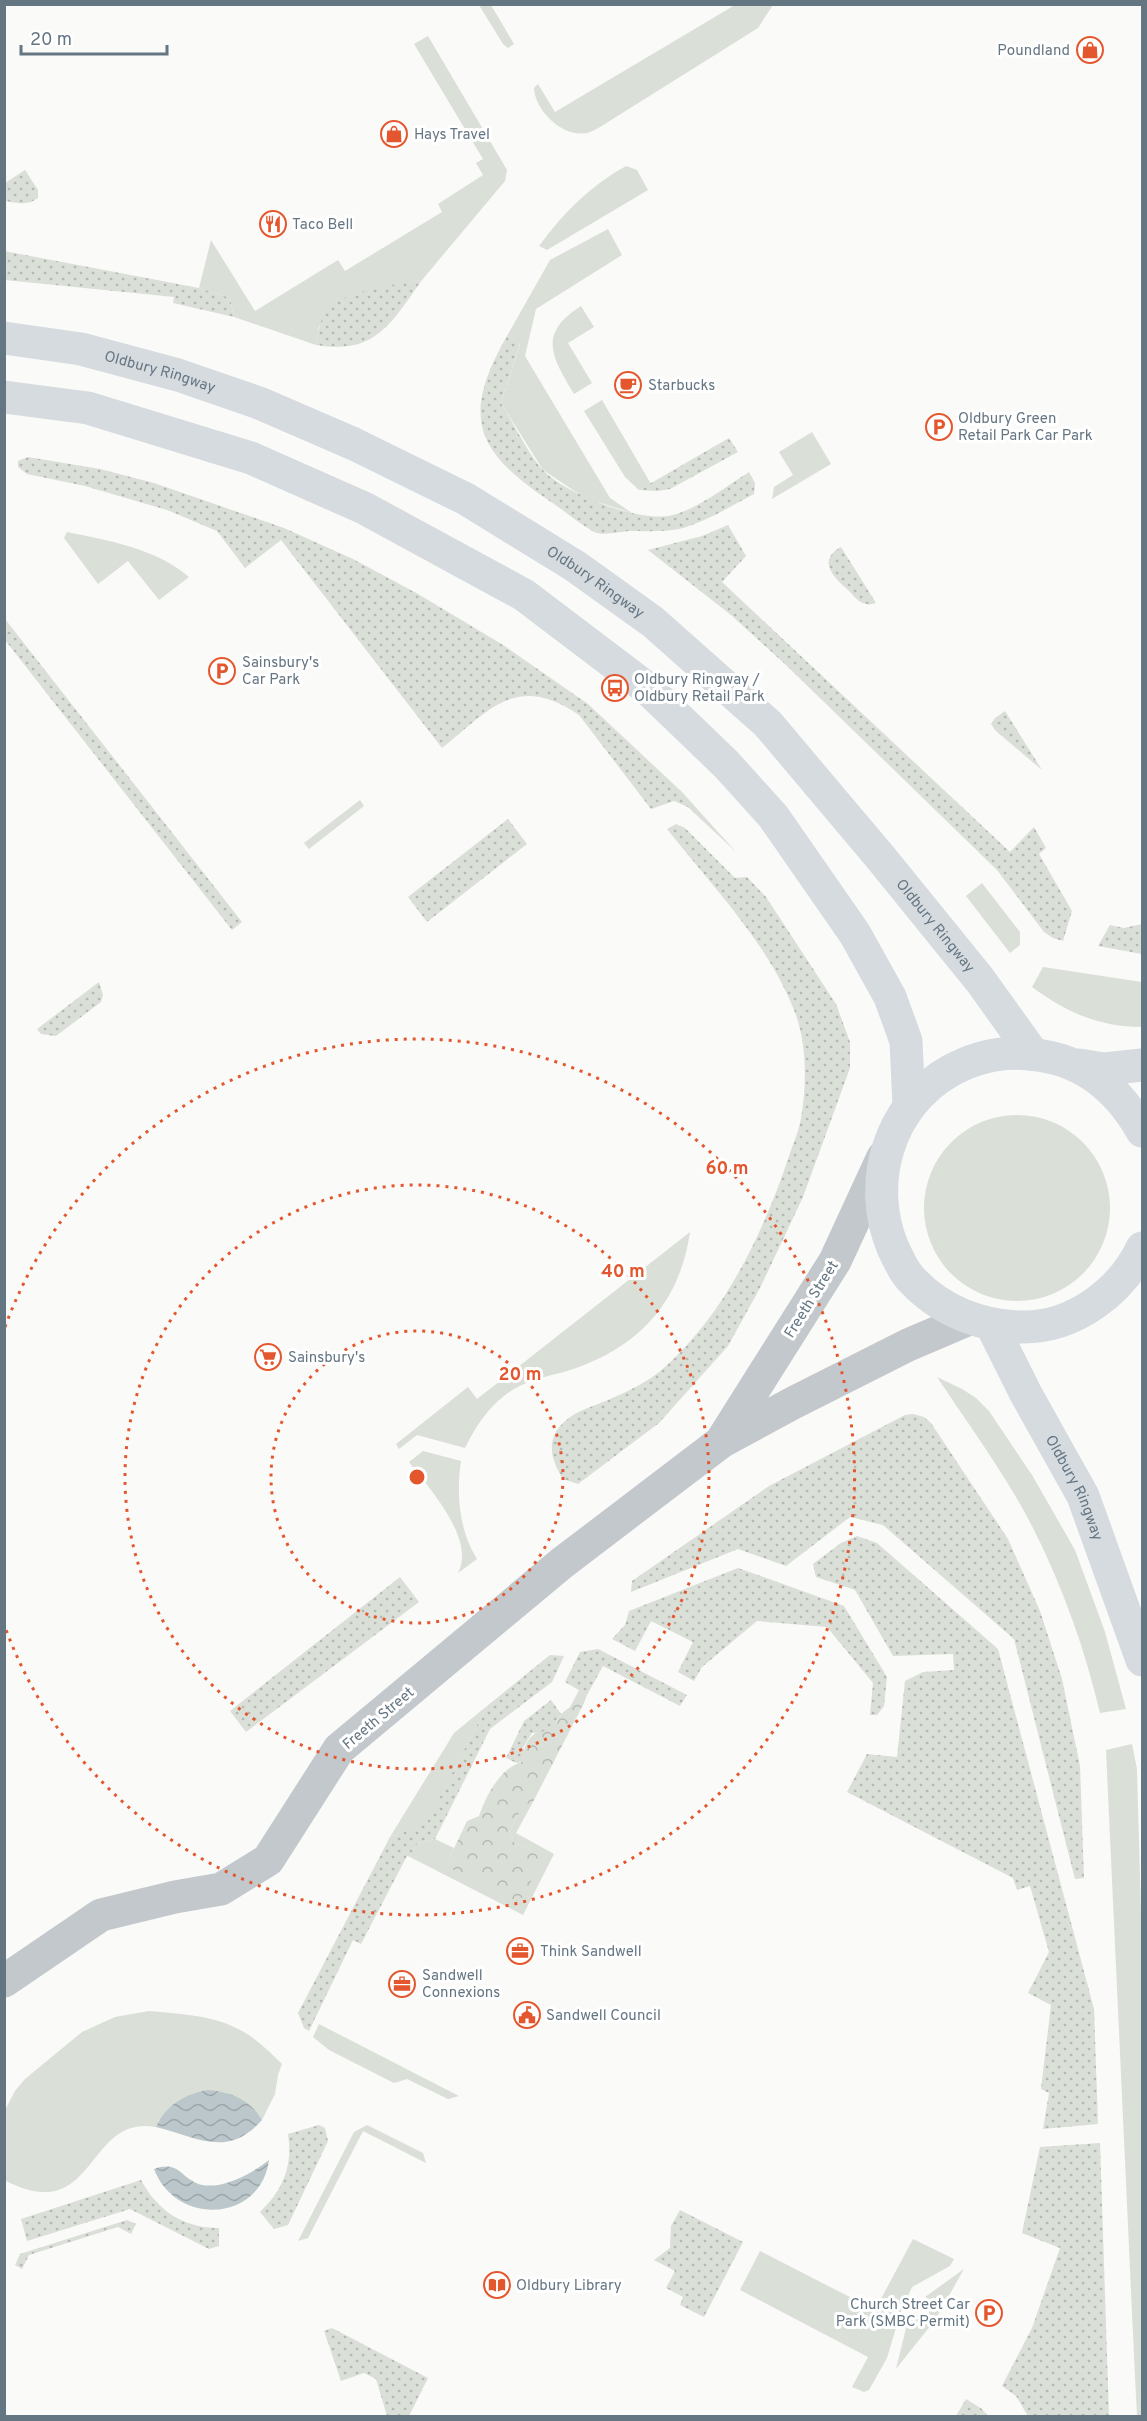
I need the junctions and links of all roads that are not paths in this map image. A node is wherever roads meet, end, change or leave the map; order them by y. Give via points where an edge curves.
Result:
1 (4, 338) edge
2 (4, 397) edge
3 (1033, 1054) junction
4 (1074, 1064) junction
5 (1143, 1065) edge
6 (909, 1106) junction
7 (1143, 1131) edge
8 (887, 1149) junction
9 (1142, 1253) edge
10 (980, 1322) junction
11 (721, 1442) junction
12 (1143, 1660) edge
13 (4, 1981) edge

1 - 3 main road, Oldbury Ringway via 81,349 178,375 259,403 466,499 575,566 653,622 768,724 980,980
2 - 6 main road via 88,408 230,451 364,507 524,595 648,689 773,816 855,934 890,997 906,1041
3 - 4 main road
3 - 6 main road via 993,1055 958,1066 931,1083
4 - 5 main road via 1104,1069
4 - 7 main road via 1110,1087
6 - 8 main road
8 - 10 main road via 881,1206 895,1252 910,1279 934,1299
8 - 11 street, Freeth Street via 835,1261
9 - 10 main road via 1109,1293 1077,1314 1030,1327
10 - 11 street, Freeth Street via 908,1345
10 - 12 main road, Oldbury Ringway via 1083,1496
11 - 13 street, Freeth Street via 562,1563 339,1749 268,1860 221,1889 175,1896 101,1916

